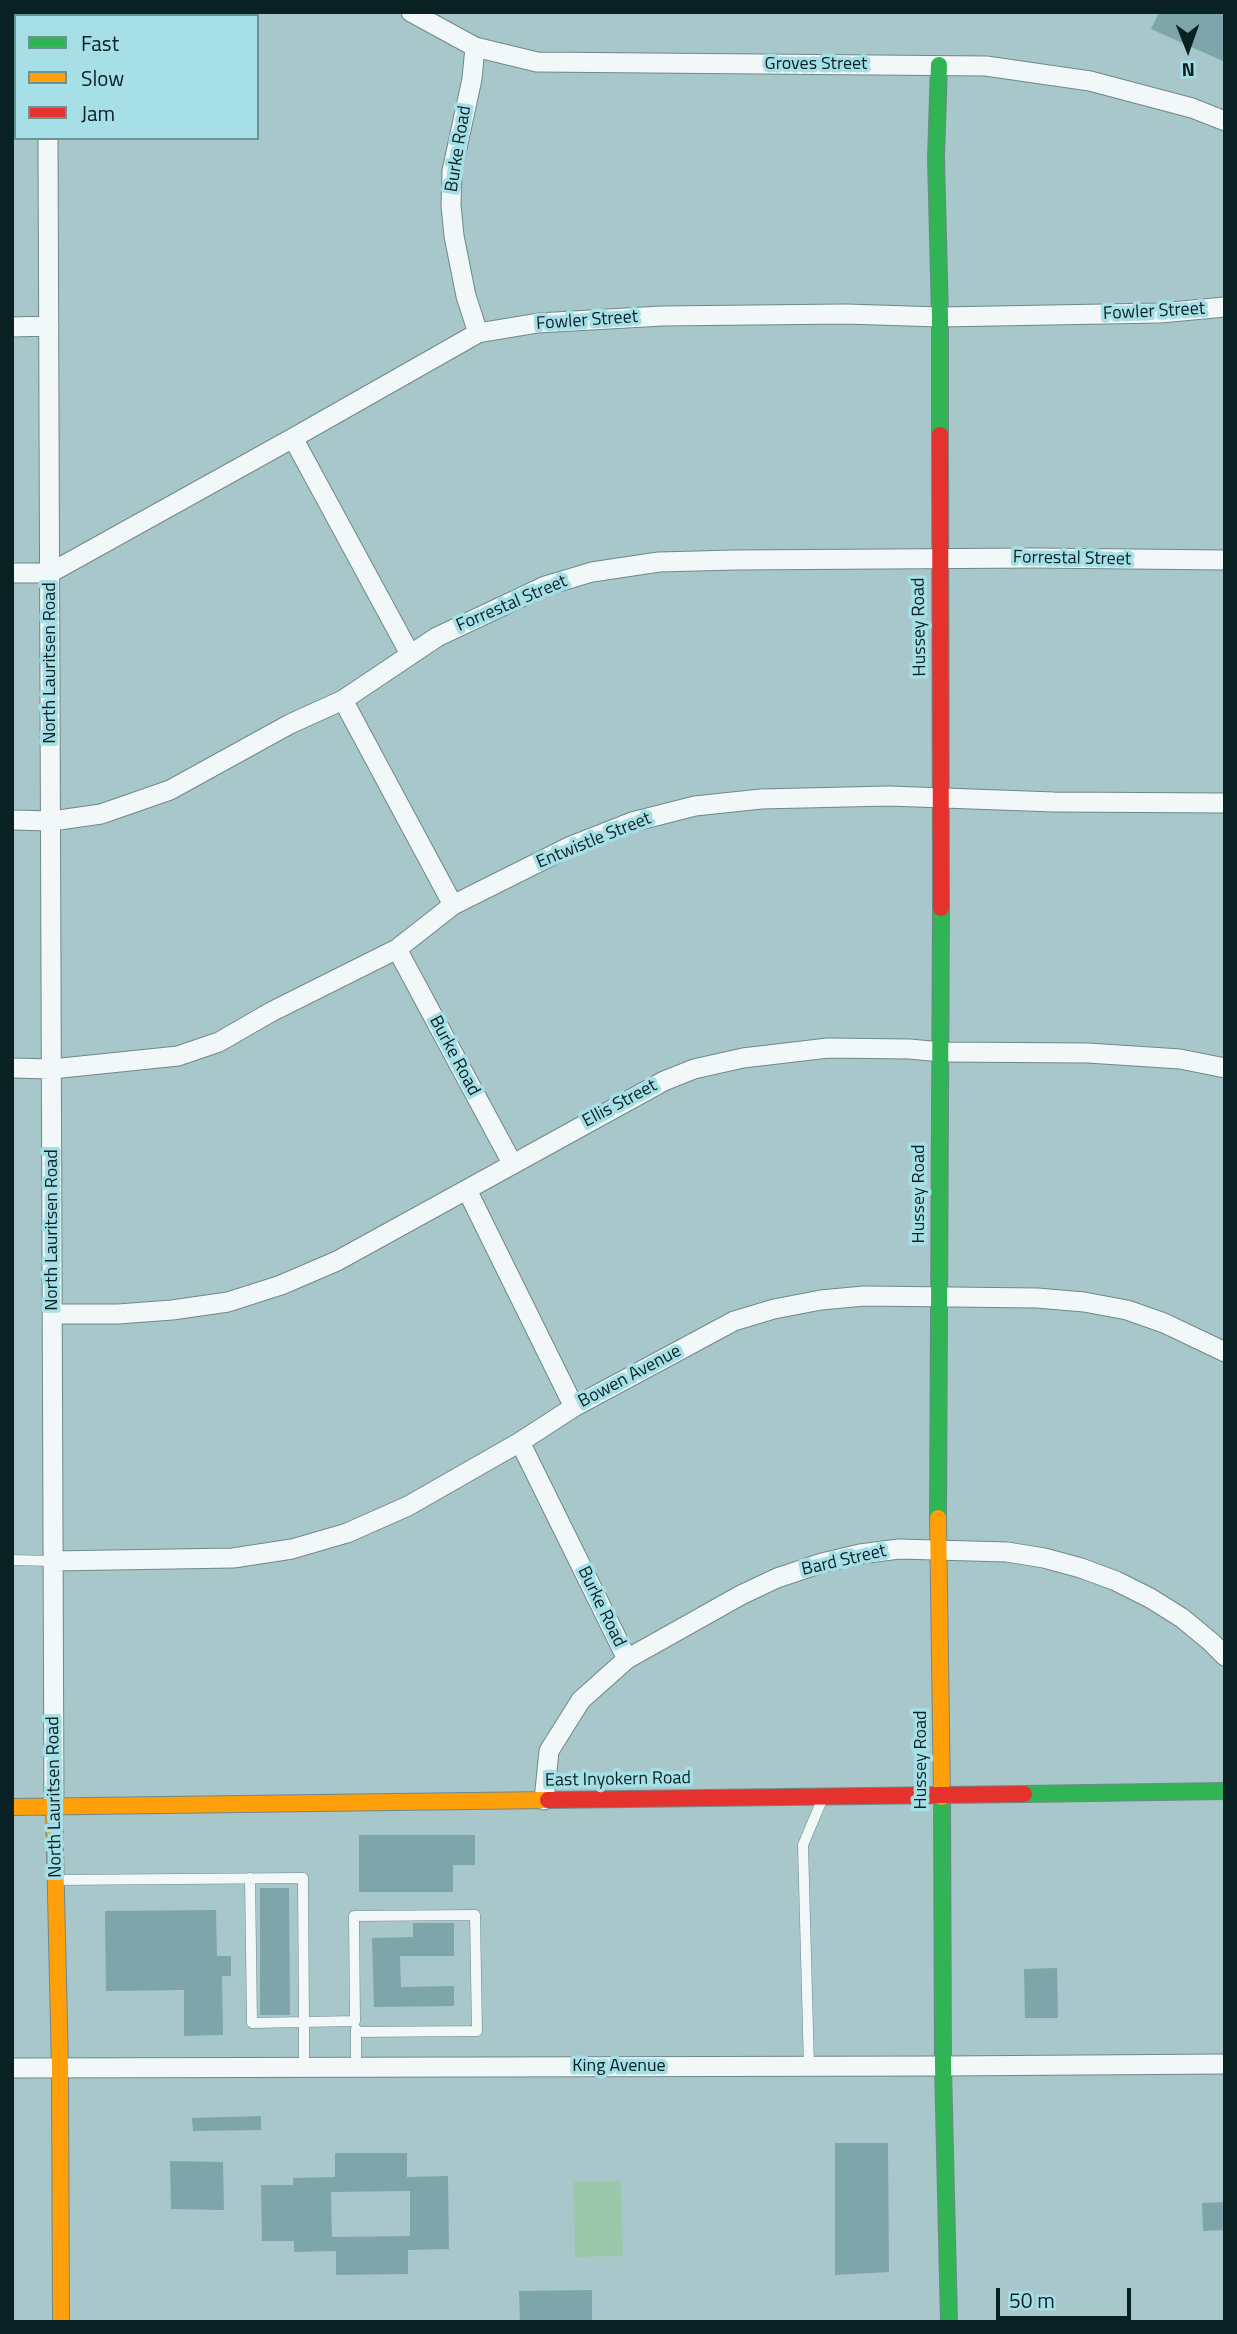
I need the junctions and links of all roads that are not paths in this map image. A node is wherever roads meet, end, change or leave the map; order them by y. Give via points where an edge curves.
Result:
1 (411, 12) edge
2 (475, 47) junction
3 (939, 65) junction
4 (1225, 121) edge
5 (48, 140) edge
6 (1225, 307) edge
7 (940, 317) junction
8 (49, 326) junction
9 (12, 327) edge
10 (478, 332) junction
11 (293, 438) junction
12 (939, 560) junction
13 (1225, 560) edge
14 (12, 573) edge
15 (50, 573) junction
16 (410, 654) junction
17 (343, 700) junction
18 (941, 797) junction
19 (1225, 803) edge
20 (12, 820) edge
21 (52, 821) junction
22 (453, 905) junction
23 (397, 949) junction
24 (942, 1052) junction
25 (12, 1068) edge
26 (1225, 1068) edge
27 (52, 1069) junction
28 (512, 1163) junction
29 (467, 1190) junction
30 (940, 1297) junction
31 (54, 1314) junction
32 (1225, 1352) edge
33 (574, 1407) junction
34 (520, 1441) junction
35 (938, 1550) junction
36 (12, 1560) edge
37 (53, 1561) junction
38 (1225, 1656) edge
39 (627, 1659) junction
40 (1225, 1791) edge
41 (943, 1795) junction
42 (823, 1796) junction
43 (544, 1800) junction
44 (12, 1807) edge
45 (54, 1807) junction
46 (250, 1878) junction
47 (56, 1880) junction
48 (304, 2022) junction
49 (356, 2027) junction
50 (1225, 2064) edge
51 (943, 2066) junction
52 (809, 2067) junction
53 (12, 2068) edge
54 (60, 2068) junction
55 (304, 2068) junction
56 (356, 2068) junction
57 (61, 2322) edge
58 (949, 2322) edge

1 - 2 street, Groves Street
2 - 3 street, Groves Street via 537,62
2 - 10 street, Burke Road via 452,172 451,205 466,296
3 - 4 street, Groves Street via 986,66 1090,81
3 - 7 street, Hussey Road
5 - 8 street, North Lauritsen Road
6 - 7 street, Fowler Street via 1160,313
7 - 10 street, Fowler Street via 662,316 538,323
7 - 12 street, Hussey Road
8 - 9 street
8 - 15 street, North Lauritsen Road
10 - 11 street, Fowler Street
11 - 15 street, Fowler Street
11 - 16 street
12 - 13 street, Forrestal Street
12 - 16 street, Forrestal Street via 659,562 592,572 545,586
12 - 18 street, Hussey Road
14 - 15 street, Fowler Street
15 - 21 street, North Lauritsen Road
16 - 17 street, Forrestal Street
17 - 21 street, Forrestal Street via 170,790 101,814
17 - 22 street
18 - 19 street, Entwistle Street
18 - 22 street, Entwistle Street via 761,799 695,806 632,822 571,846
18 - 24 street, Hussey Road
20 - 21 street, Forrestal Street
21 - 27 street, North Lauritsen Road
22 - 23 street, Entwistle Street
23 - 27 street, Entwistle Street via 219,1042 178,1056
23 - 28 street, Burke Road
24 - 26 street, Ellis Street via 1088,1053 1180,1059
24 - 28 street, Ellis Street via 828,1048 694,1069
24 - 30 street, Hussey Road
25 - 27 street, Entwistle Street
27 - 31 street, North Lauritsen Road
28 - 29 street, Ellis Street
29 - 31 street, Ellis Street via 337,1261 228,1302 132,1313
29 - 33 street
30 - 32 street, Bowen Avenue via 1037,1298 1127,1310
30 - 33 street, Bowen Avenue via 821,1300 734,1321
30 - 35 street, Hussey Road
31 - 37 street, North Lauritsen Road
33 - 34 street, Bowen Avenue
34 - 37 street, Bowen Avenue via 408,1506 347,1533 292,1549 233,1558
34 - 39 street, Burke Road
35 - 38 street, Bard Street via 1007,1552 1081,1568 1150,1598 1182,1618
35 - 39 street, Bard Street via 860,1554 777,1578
35 - 41 street, Hussey Road
36 - 37 lane
37 - 45 street, North Lauritsen Road
39 - 43 street, Bard Street via 581,1700 549,1751
40 - 41 street, East Inyokern Road
41 - 42 street, East Inyokern Road
41 - 51 street, Hussey Road
42 - 43 street, East Inyokern Road
42 - 52 lane via 803,1844
43 - 45 street, East Inyokern Road
44 - 45 street, East Inyokern Road
45 - 47 street, North Lauritsen Road
46 - 47 lane
46 - 48 lane via 303,1878
46 - 48 lane via 252,2023
47 - 54 street, North Lauritsen Road
48 - 49 lane
48 - 55 lane
49 - 49 lane via 354,1916 475,1915 477,2031
49 - 56 lane
50 - 51 street, King Avenue
51 - 52 street, King Avenue
51 - 58 street, Hussey Road
52 - 56 street, King Avenue
53 - 54 street, King Avenue
54 - 55 street, King Avenue
54 - 57 street, North Lauritsen Road
55 - 56 street, King Avenue

